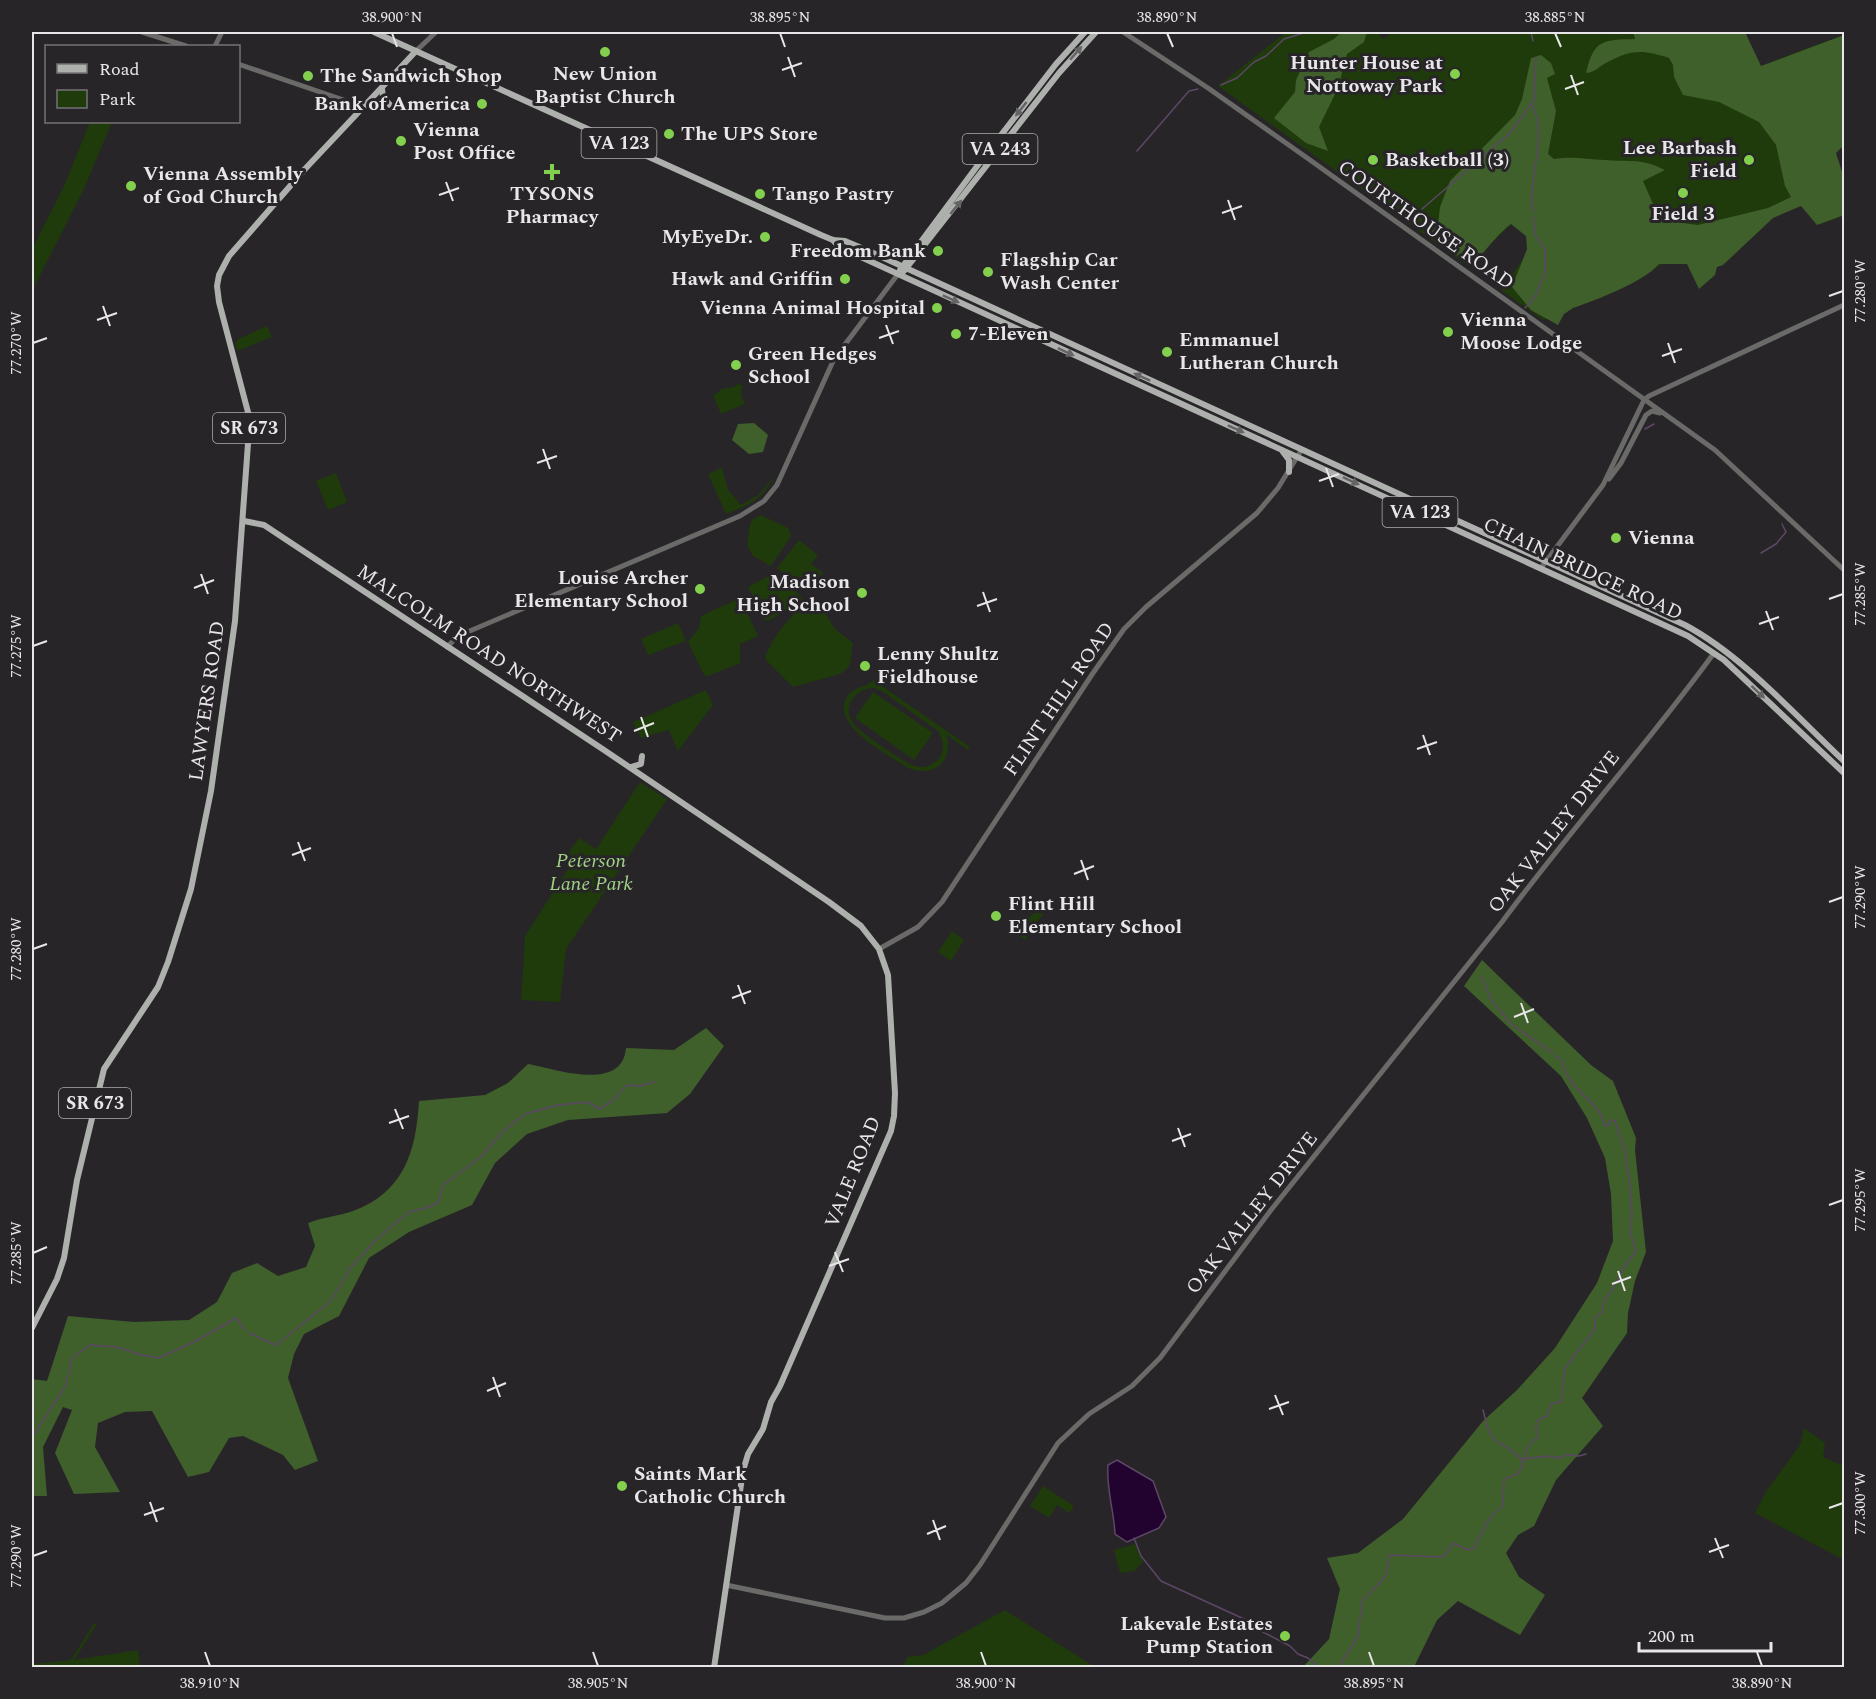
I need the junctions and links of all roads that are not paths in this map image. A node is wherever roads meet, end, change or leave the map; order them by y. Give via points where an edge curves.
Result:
1 (142, 32) edge
2 (374, 32) edge
3 (436, 32) edge
4 (1085, 32) edge
5 (1096, 32) edge
6 (1124, 32) edge
7 (183, 45) edge
8 (416, 51) junction
9 (240, 65) edge
10 (382, 89) junction
11 (390, 105) dead end
12 (364, 107) junction
13 (832, 240) junction
14 (904, 268) junction
15 (898, 274) junction
16 (1845, 305) edge
17 (1644, 400) junction
18 (1667, 416) junction
19 (1281, 449) junction
20 (1302, 449) junction
21 (1298, 457) junction
22 (1289, 472) junction
23 (1603, 485) junction
24 (244, 520) junction
25 (1546, 561) junction
26 (1542, 568) junction
27 (1845, 570) edge
28 (447, 647) junction
29 (1714, 653) junction
30 (642, 756) dead end
31 (1845, 761) edge
32 (631, 767) junction
33 (1845, 773) edge
34 (712, 823) joint
35 (879, 949) junction
36 (32, 1328) edge
37 (726, 1585) junction
38 (714, 1668) edge

1 - 7 street
2 - 8 main road, VA 123
3 - 8 street
4 -> 14 main road, VA 243 via 1056,64
14 -> 5 main road, VA 243
6 - 17 street, COURTHOUSE ROAD via 1215,92
8 - 10 main road, LAWYERS ROAD / SR 673
8 - 13 main road, VA 123
9 - 12 street
10 - 11 main road
10 - 12 main road, LAWYERS ROAD / SR 673
12 - 24 main road, LAWYERS ROAD / SR 673 via 229,256 219,275 219,302 249,416
13 - 14 main road, VA 123 via 848,242
13 - 15 main road, VA 123 via 839,247
14 - 15 main road, VA 243
20 -> 14 main road, CHAIN BRIDGE ROAD / VA 123
15 -> 19 main road, CHAIN BRIDGE ROAD / VA 123
15 - 28 street via 834,359 777,485 764,501 740,516 458,636
16 - 17 street
17 - 18 street, COURTHOUSE ROAD
17 - 23 street
18 - 23 street via 1647,413 1621,463
18 - 27 street, COURTHOUSE ROAD via 1729,461
19 - 21 main road, CHAIN BRIDGE ROAD / VA 123
19 - 22 main road via 1289,460
20 - 21 street, FLINT HILL ROAD
20 - 25 main road, CHAIN BRIDGE ROAD / VA 123
21 - 22 street, FLINT HILL ROAD
21 -> 26 main road, CHAIN BRIDGE ROAD / VA 123
22 - 35 street, FLINT HILL ROAD via 1257,513 1124,629 942,902 918,927
23 - 25 street
24 - 28 main road, MALCOLM ROAD NORTHWEST via 264,525
24 - 36 main road, LAWYERS ROAD / SR 673 via 236,621 211,791 190,890 158,987 104,1069 79,1168 64,1258
25 - 26 street
25 - 31 main road, CHAIN BRIDGE ROAD / VA 123 via 1710,639
26 - 29 main road, CHAIN BRIDGE ROAD / VA 123 via 1668,626
28 - 32 main road, MALCOLM ROAD NORTHWEST
29 -> 33 main road, CHAIN BRIDGE ROAD / VA 123
29 - 37 street, OAK VALLEY DRIVE via 1271,1210 1160,1358 1132,1386 1089,1414 1058,1443 980,1565 957,1592 924,1612 885,1618
30 - 32 main road via 640,764
32 - 34 main road, MALCOLM ROAD NORTHWEST
34 - 35 main road, VALE ROAD via 850,918
35 - 37 main road, VALE ROAD via 886,967 890,1000 895,1093 891,1131 746,1460
37 - 38 main road, VALE ROAD

